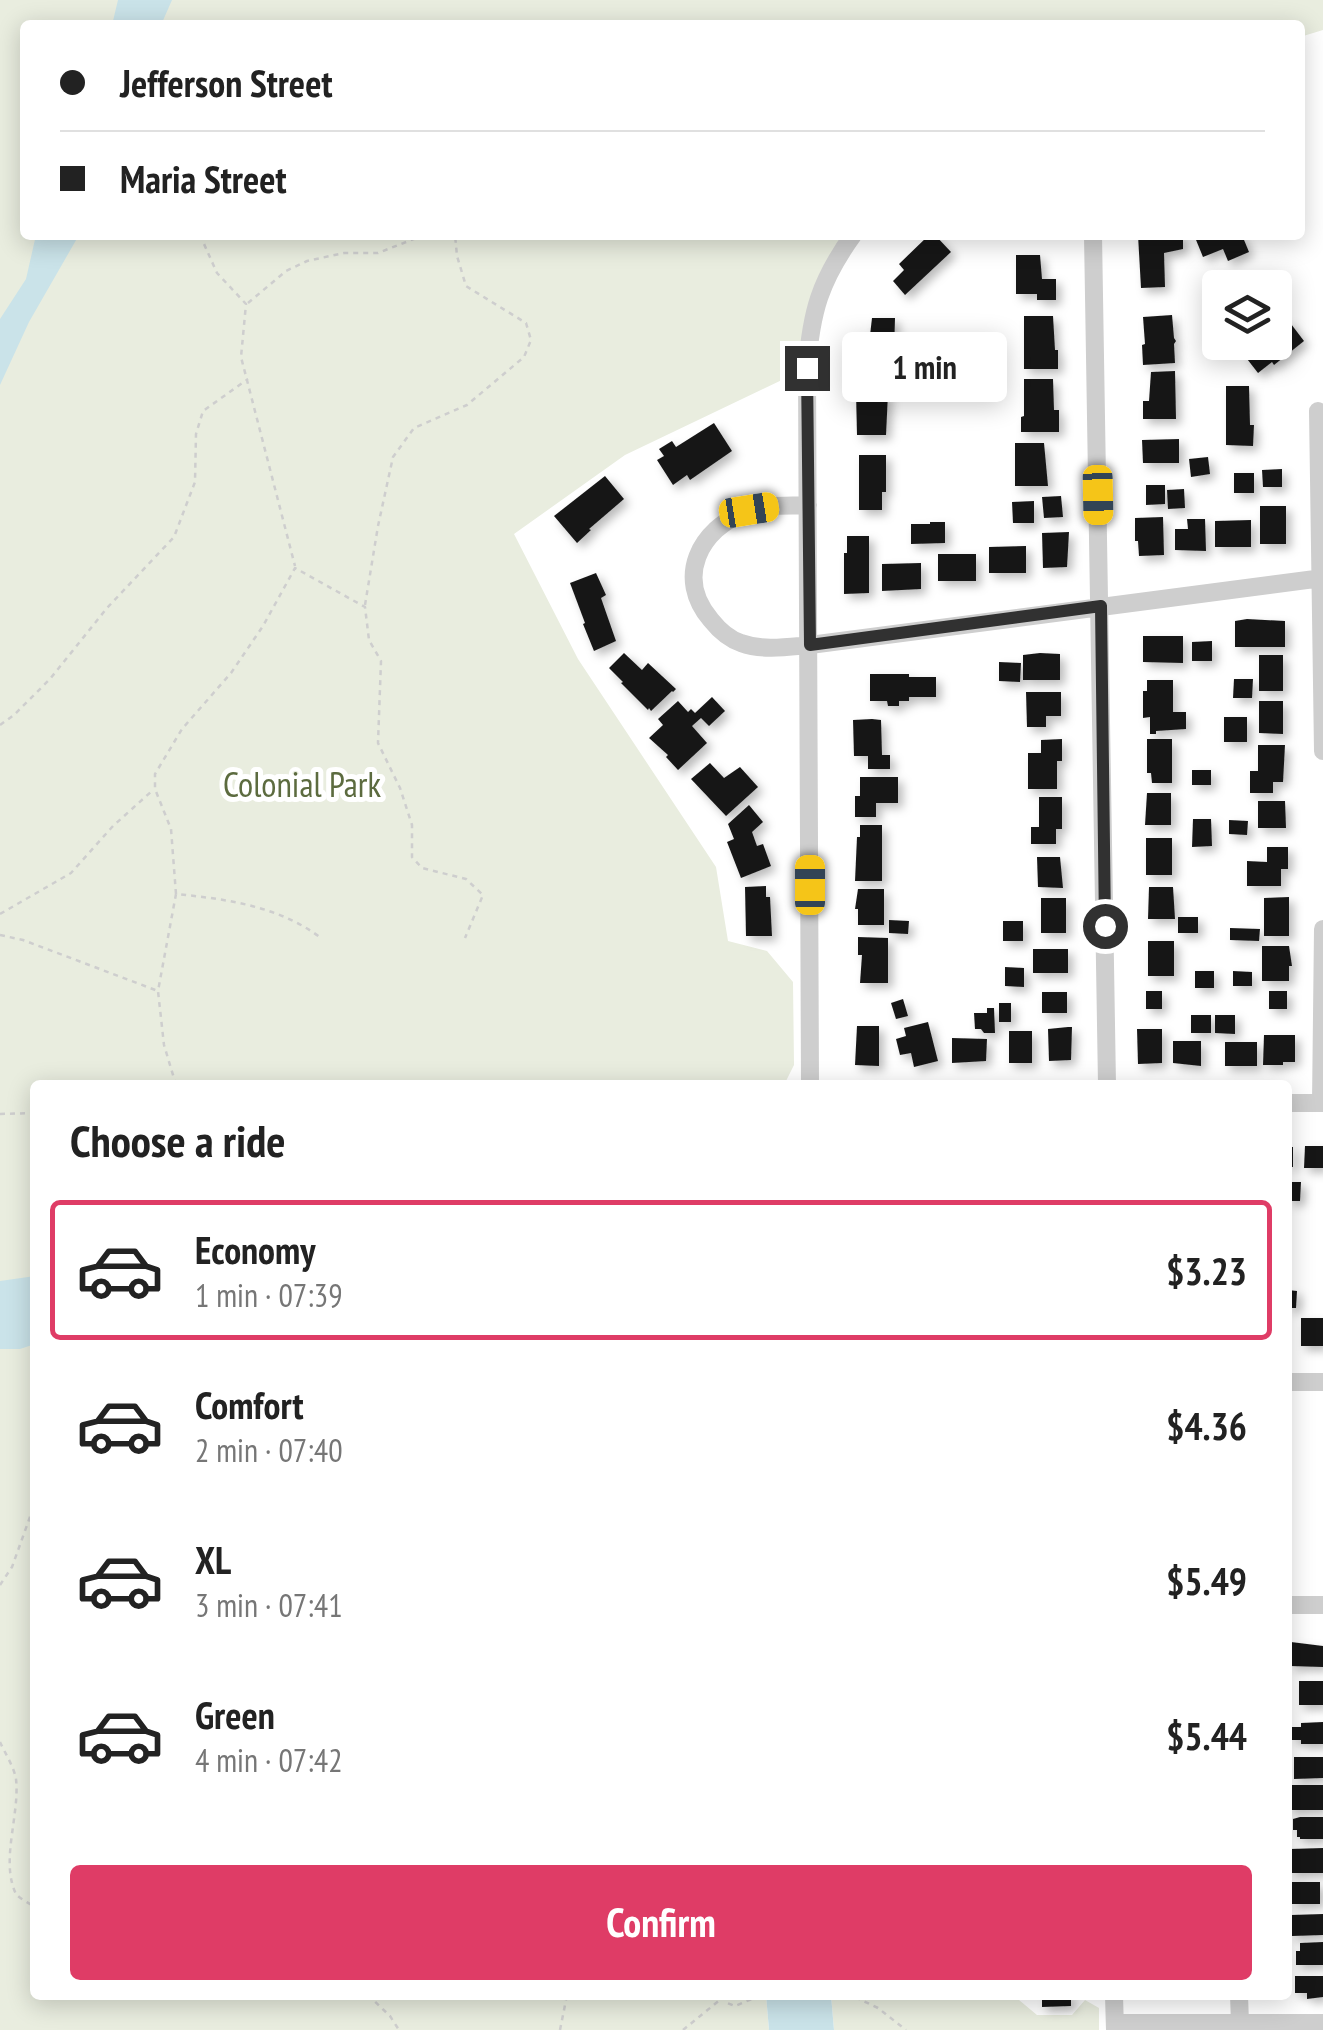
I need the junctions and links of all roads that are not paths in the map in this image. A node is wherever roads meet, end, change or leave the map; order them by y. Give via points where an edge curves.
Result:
1 (850, 240) edge
2 (1093, 240) edge
3 (1318, 411) dead end
4 (808, 505) junction
5 (1322, 578) edge
6 (1101, 606) junction
7 (810, 645) junction
8 (1323, 751) edge
9 (1323, 929) edge
10 (810, 1080) edge
11 (1107, 1080) edge
12 (1292, 1103) edge
13 (1322, 1103) edge
14 (1292, 1382) edge
15 (1323, 1382) edge
16 (1292, 1605) edge
17 (1323, 1605) edge
18 (1114, 2000) edge
19 (1240, 2000) edge
20 (1240, 2023) junction
21 (1323, 2023) edge
22 (1115, 2026) edge

1 - 4 street via 824,280 810,336
2 - 6 street
3 - 5 street
4 - 7 street
4 - 7 street via 770,506 732,518 705,539 693,582 702,608 737,642
5 - 6 street
5 - 8 street
6 - 7 street
6 - 11 street
7 - 10 street
9 - 13 street
12 - 13 street
14 - 15 street
16 - 17 street
18 - 22 street
19 - 20 street
20 - 21 street
20 - 22 street

